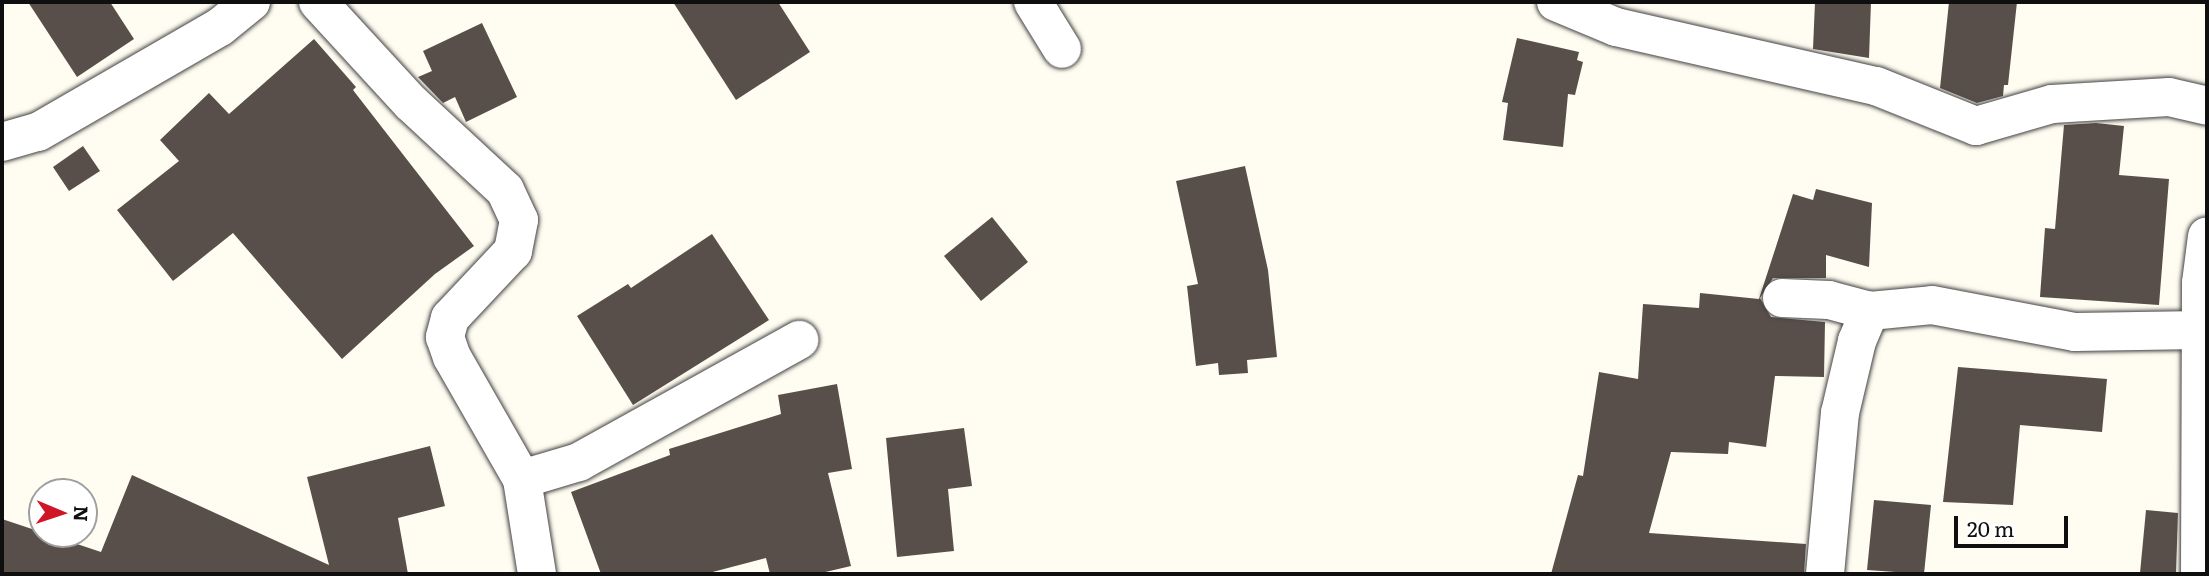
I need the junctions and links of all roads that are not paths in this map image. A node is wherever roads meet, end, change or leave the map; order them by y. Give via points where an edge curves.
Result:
1 (251, 2) edge
2 (318, 2) edge
3 (1033, 2) edge
4 (1556, 2) edge
5 (1062, 49) dead end
6 (2207, 106) edge
7 (2, 142) edge
8 (2207, 236) edge
9 (1782, 298) dead end
10 (1870, 311) junction
11 (2201, 330) junction
12 (800, 340) dead end
13 (522, 479) junction
14 (537, 574) edge
15 (1825, 574) edge
16 (2200, 574) edge

1 - 7 street via 220,27 38,132
2 - 13 street via 411,103 505,190 519,220 513,251 450,318 445,337
3 - 5 street
4 - 6 street via 1616,27 1876,86 1976,126 2052,104 2169,97
8 - 11 street
9 - 10 street via 1829,300
10 - 11 street via 1917,304 2075,331
10 - 15 street via 1857,341 1840,413
11 - 16 street
12 - 13 street via 579,462
13 - 14 street

